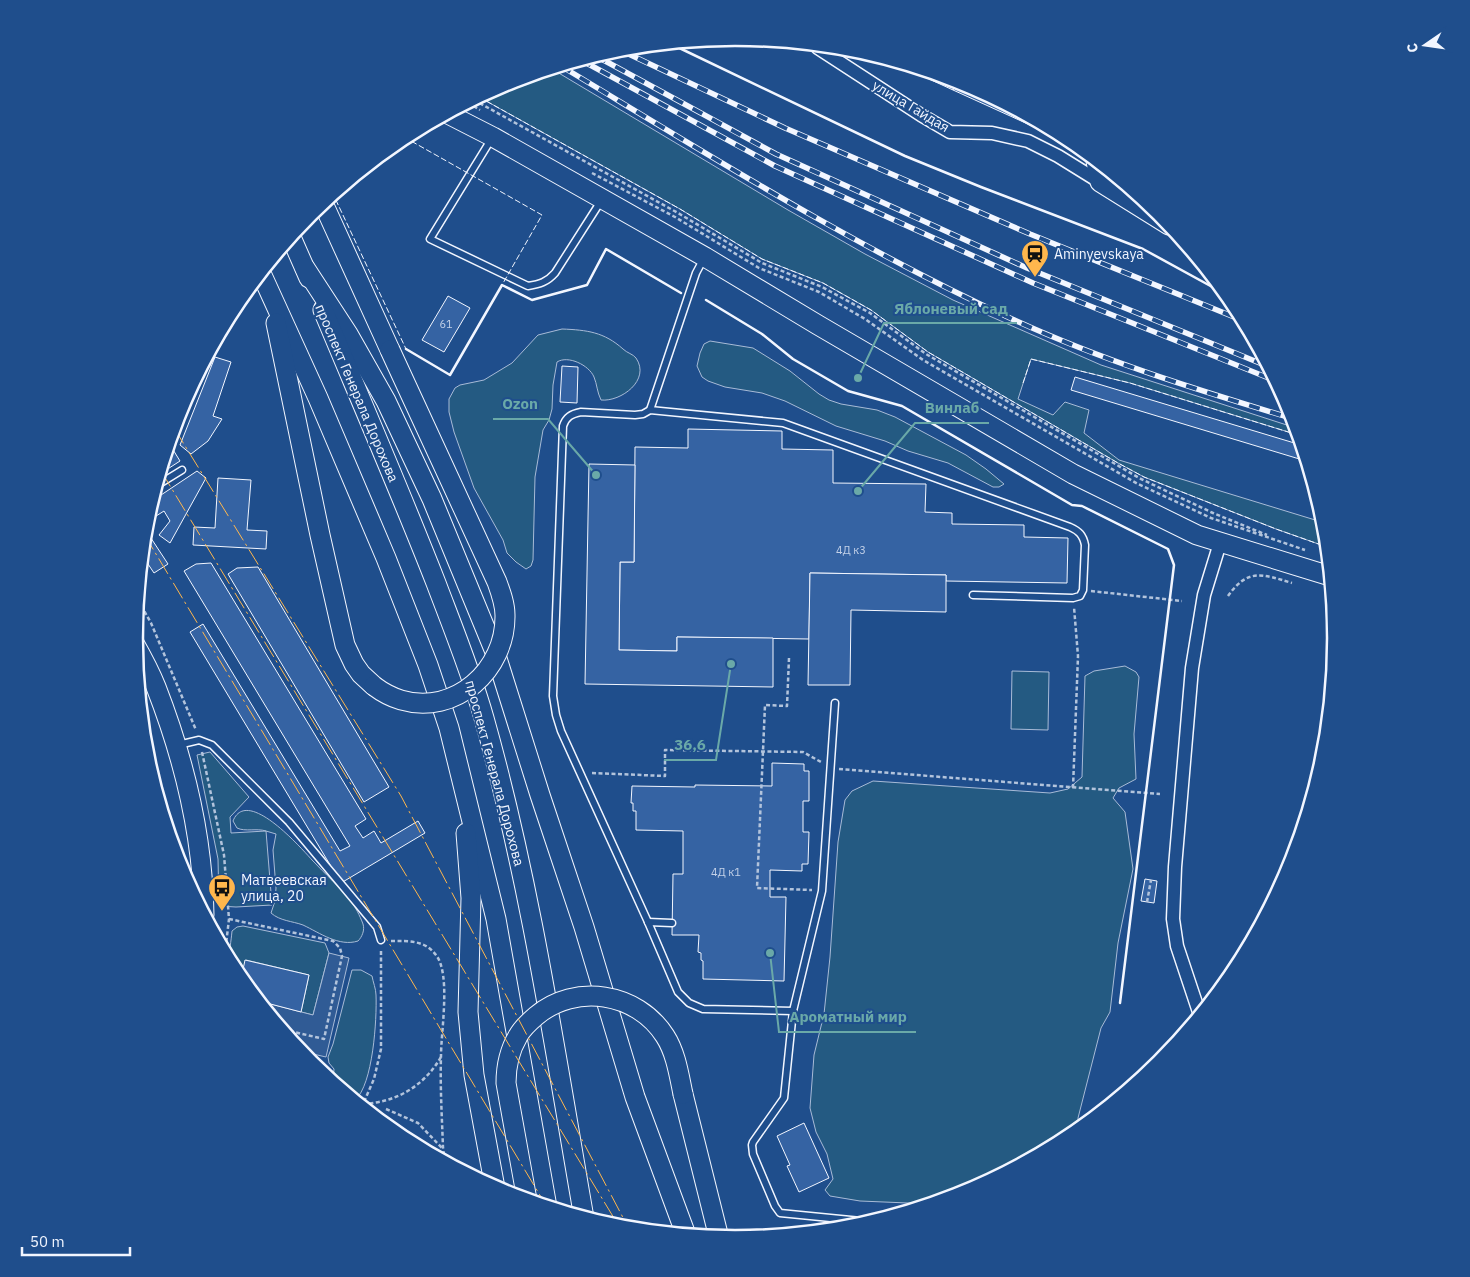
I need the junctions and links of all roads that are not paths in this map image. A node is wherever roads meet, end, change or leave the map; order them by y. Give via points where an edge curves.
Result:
1 (826, 54) edge
2 (455, 117) edge
3 (493, 137) junction
4 (1098, 170) edge
5 (1100, 182) junction
6 (1121, 190) edge
7 (602, 198) junction
8 (326, 210) edge
9 (294, 244) edge
10 (705, 257) junction
11 (305, 268) junction
12 (264, 279) edge
13 (650, 410) junction
14 (182, 470) dead end
15 (164, 481) edge
16 (1220, 543) junction
17 (1323, 574) edge
18 (973, 595) dead end
19 (144, 662) edge
20 (835, 703) dead end
21 (177, 746) junction
22 (462, 777) junction
23 (204, 900) edge
24 (648, 922) junction
25 (672, 922) dead end
26 (381, 940) road end
27 (1198, 1008) edge
28 (793, 1011) junction
29 (493, 1179) edge
30 (525, 1192) edge
31 (546, 1199) edge
32 (583, 1211) edge
33 (848, 1220) edge
34 (683, 1228) edge
35 (717, 1230) edge

1 - 5 street, улица Гайдая via 920,116 950,132 992,133 1028,141
2 - 3 main road
3 - 7 main road
3 - 7 lane via 430,239 528,286 541,284 555,273
4 - 5 main road
5 - 6 main road, улица Гайдая
7 - 10 main road
8 - 12 main road, bridge via 503,599 504,635 499,652 480,680 453,698 415,703 401,700 374,686 361,674 345,645
9 - 11 main road, проспект Генерала Дорохова
10 - 13 lane via 696,273
10 - 16 main road via 1073,474 1197,535
11 - 32 main road, проспект Генерала Дорохова via 416,532 484,717 532,921
11 - 34 main road via 386,401 432,499 495,652 584,926 635,1097
12 - 22 main road via 386,558 450,728
13 - 18 lane via 783,423 1080,532 1085,545 1080,596
13 - 24 lane via 635,415 581,412 573,413 565,420 552,696 562,731
14 - 15 lane
16 - 17 main road
16 - 27 street via 1204,595 1192,668 1175,867 1173,919 1176,946
19 - 21 main road via 156,686
20 - 28 lane via 822,891
21 - 23 main road via 196,832 204,878
21 - 26 lane via 199,740 212,746 289,822 377,927
22 - 29 main road via 471,898 468,1012 474,1075
22 - 31 main road via 496,919
24 - 25 lane
24 - 28 lane via 675,987 689,1003 712,1010
28 - 33 lane via 784,1098 753,1142 753,1154 780,1213
30 - 35 main road, bridge via 506,1083 506,1064 511,1049 526,1025 545,1010 577,996 599,996 628,1003 652,1020 665,1036 674,1055

